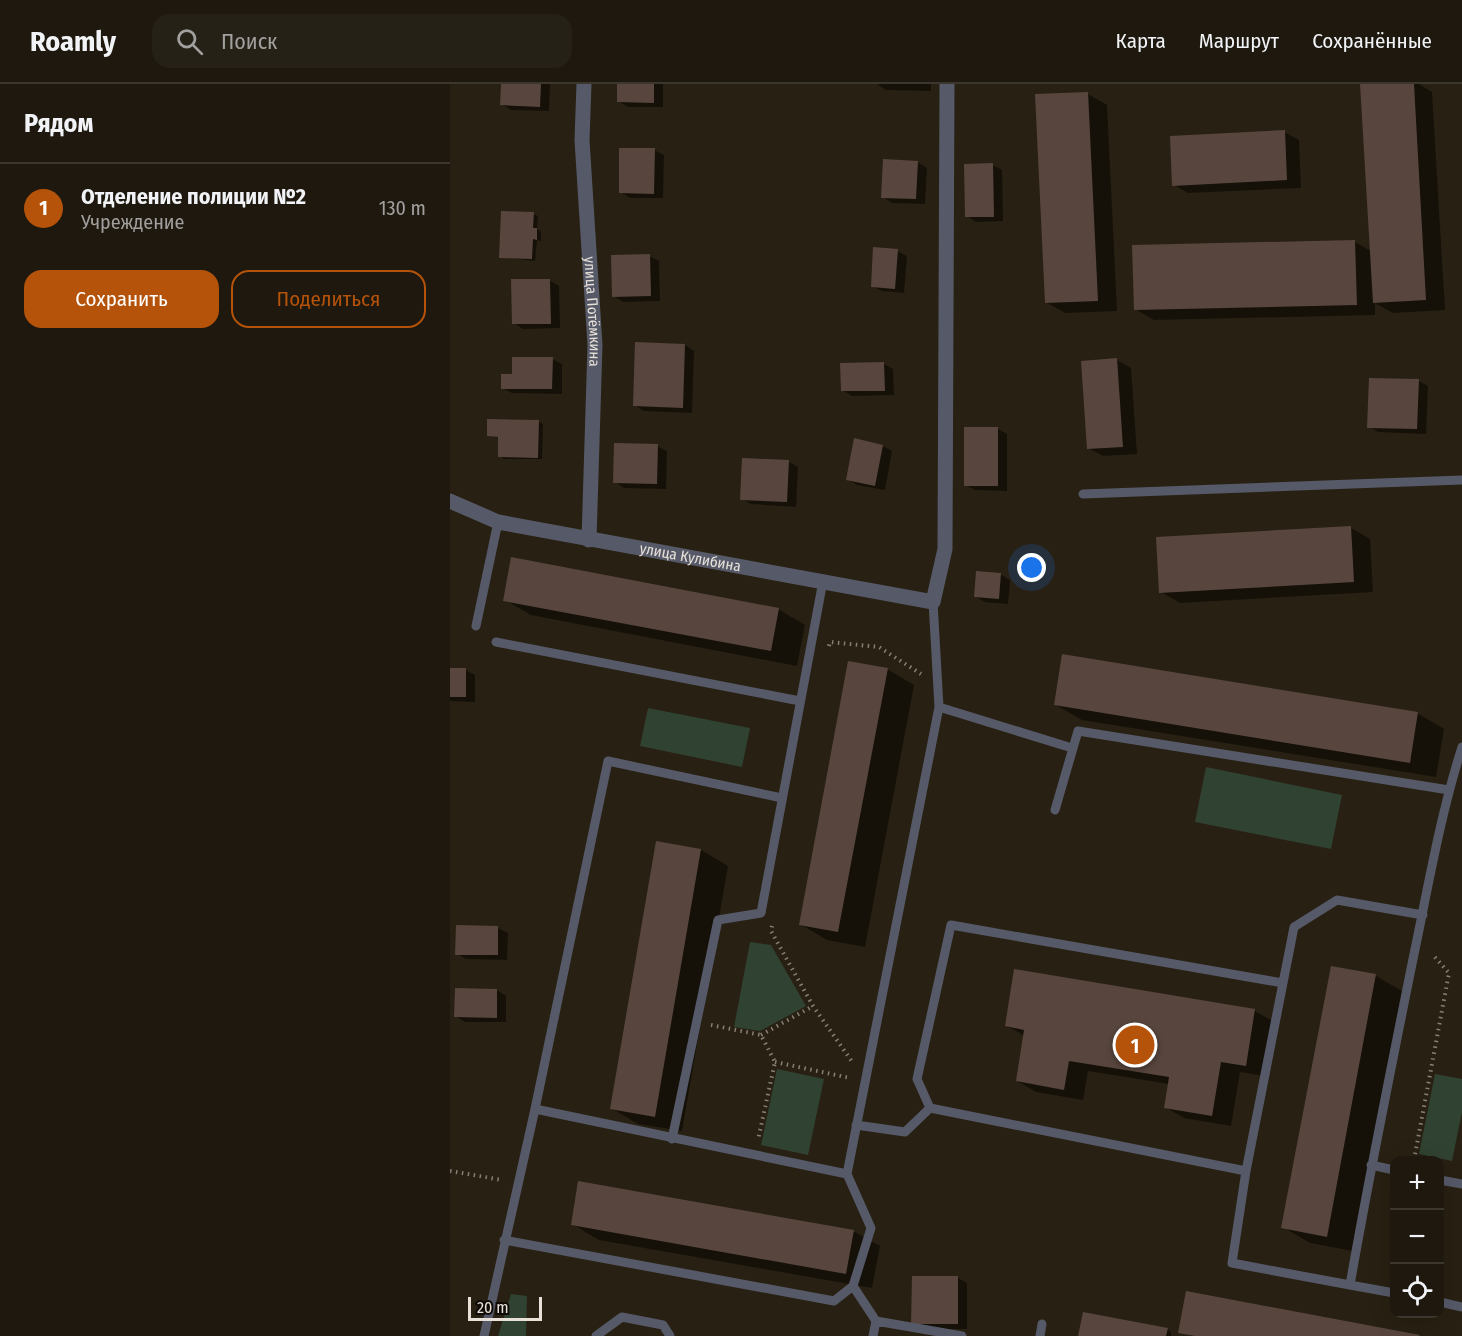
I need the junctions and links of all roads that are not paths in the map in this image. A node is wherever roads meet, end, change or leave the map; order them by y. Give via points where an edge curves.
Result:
1 (584, 84) edge
2 (947, 84) edge
3 (1462, 480) edge
4 (1083, 494) dead end
5 (450, 501) edge
6 (498, 522) junction
7 (589, 540) junction
8 (823, 581) junction
9 (933, 602) junction
10 (476, 626) dead end
11 (496, 642) dead end
12 (800, 700) junction
13 (939, 707) junction
14 (1462, 747) edge
15 (1072, 748) junction
16 (1449, 790) junction
17 (782, 798) junction
18 (1055, 810) dead end
19 (1423, 915) junction
20 (1283, 983) junction
21 (930, 1108) junction
22 (535, 1109) junction
23 (856, 1125) junction
24 (672, 1139) junction
25 (1371, 1165) junction
26 (1390, 1169) edge
27 (1246, 1170) junction
28 (847, 1174) junction
29 (1444, 1181) edge
30 (1462, 1184) edge
31 (504, 1240) junction
32 (1350, 1285) junction
33 (853, 1287) junction
34 (1390, 1292) edge
35 (1444, 1303) edge
36 (1462, 1307) edge
37 (876, 1322) junction
38 (1042, 1324) dead end
39 (484, 1336) edge
40 (596, 1336) edge
41 (670, 1336) edge
42 (873, 1336) edge
43 (962, 1336) edge
44 (1040, 1336) edge

1 - 7 street, улица Потёмкина via 582,140 595,345
2 - 9 street via 945,549
3 - 4 lane
5 - 6 street, улица Кулибина
6 - 7 street, улица Кулибина
6 - 10 lane
7 - 8 street, улица Кулибина
8 - 9 street, улица Кулибина
8 - 12 lane
9 - 13 lane
11 - 12 lane
12 - 17 lane
13 - 15 lane
13 - 23 lane
14 - 16 lane
15 - 16 lane via 1078,731
15 - 18 lane
16 - 19 lane
17 - 22 lane via 608,762
17 - 24 lane via 761,913 718,920
19 - 20 lane via 1337,900 1294,927
19 - 25 lane
20 - 21 lane via 951,924 917,1079
20 - 27 lane
21 - 23 lane via 905,1132
21 - 27 lane
22 - 24 lane
22 - 31 lane
23 - 28 lane
24 - 28 lane
25 - 26 lane
25 - 32 lane
27 - 32 lane via 1232,1263
28 - 33 lane via 871,1228
29 - 30 lane
31 - 33 lane via 834,1301
31 - 39 lane
32 - 34 lane
33 - 37 lane
35 - 36 lane
37 - 42 lane
37 - 43 lane
38 - 44 lane
40 - 41 lane via 622,1317 663,1325

